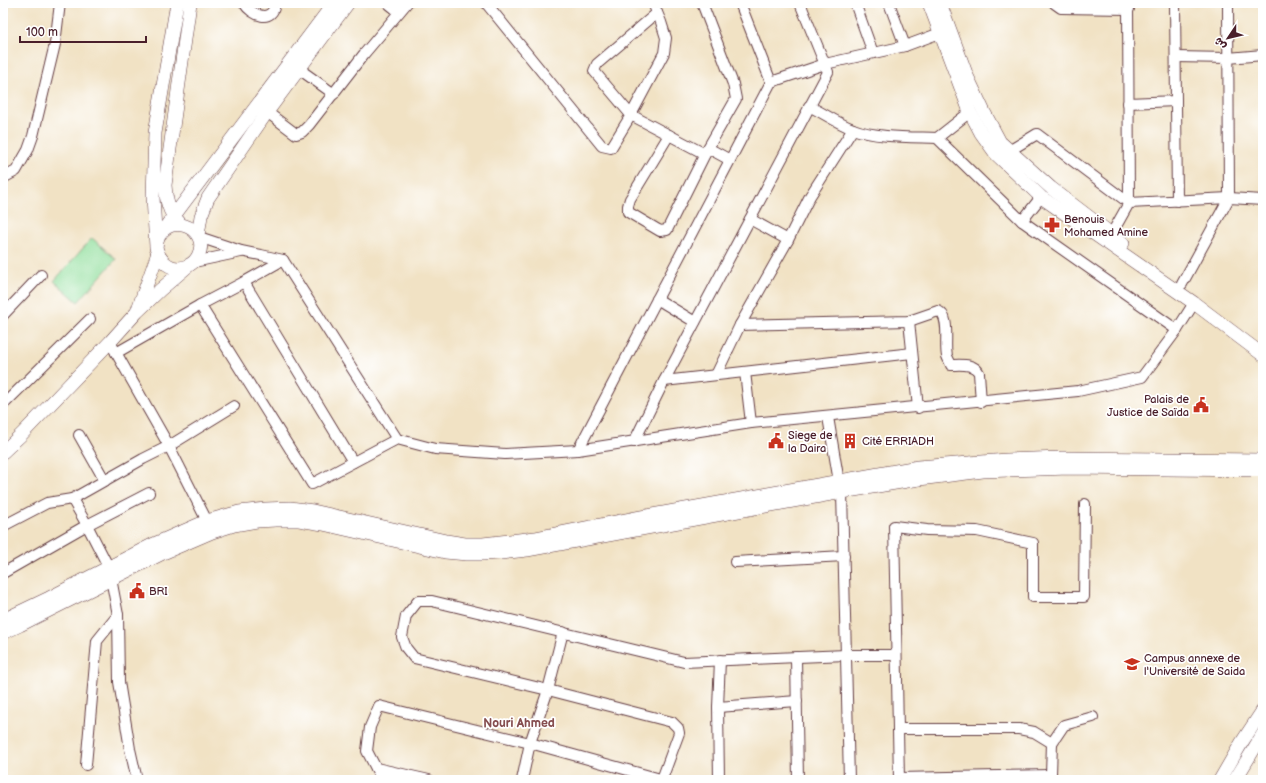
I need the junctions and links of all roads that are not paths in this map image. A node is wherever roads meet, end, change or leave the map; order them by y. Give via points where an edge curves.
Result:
1 (60, 3) edge
2 (177, 3) edge
3 (190, 3) edge
4 (244, 3) edge
5 (275, 3) edge
6 (334, 3) edge
7 (348, 3) edge
8 (388, 3) edge
9 (406, 3) edge
10 (486, 3) edge
11 (653, 3) edge
12 (702, 3) edge
13 (740, 3) edge
14 (800, 3) edge
15 (854, 3) edge
16 (889, 3) edge
17 (929, 3) edge
18 (940, 3) edge
19 (1054, 3) edge
20 (1175, 3) edge
21 (1228, 3) edge
22 (1094, 6) edge
23 (1128, 6) edge
24 (399, 12) junction
25 (657, 13) junction
26 (940, 33) junction
27 (905, 46) junction
28 (873, 53) junction
29 (1263, 55) edge
30 (1176, 58) junction
31 (1228, 58) junction
32 (825, 64) junction
33 (299, 69) junction
34 (771, 82) junction
35 (334, 94) junction
36 (1176, 101) junction
37 (1128, 103) junction
38 (809, 106) junction
39 (267, 112) junction
40 (970, 112) junction
41 (631, 115) junction
42 (853, 129) junction
43 (669, 135) junction
44 (937, 138) junction
45 (706, 151) junction
46 (1009, 151) junction
47 (730, 160) junction
48 (3, 178) edge
49 (1041, 197) junction
50 (1229, 198) junction
51 (1263, 200) edge
52 (1177, 201) junction
53 (1129, 203) junction
54 (750, 219) junction
55 (178, 221) junction
56 (1022, 221) junction
57 (1111, 235) junction
58 (198, 236) junction
59 (788, 240) junction
60 (157, 250) junction
61 (242, 252) junction
62 (283, 260) junction
63 (191, 264) junction
64 (41, 275) dead end
65 (244, 282) junction
66 (1182, 284) junction
67 (657, 299) junction
68 (1194, 304) junction
69 (200, 305) junction
70 (137, 312) junction
71 (3, 315) edge
72 (90, 319) dead end
73 (909, 321) junction
74 (695, 322) junction
75 (740, 325) junction
76 (1177, 330) junction
77 (1263, 343) edge
78 (113, 348) junction
79 (912, 353) junction
80 (1263, 355) edge
81 (745, 372) junction
82 (716, 375) junction
83 (664, 380) junction
84 (981, 402) junction
85 (3, 405) edge
86 (234, 406) dead end
87 (918, 408) junction
88 (828, 416) junction
89 (751, 423) junction
90 (79, 435) dead end
91 (397, 439) junction
92 (634, 442) junction
93 (169, 446) junction
94 (578, 450) junction
95 (3, 452) edge
96 (1263, 460) edge
97 (353, 462) junction
98 (1263, 470) edge
99 (105, 481) junction
100 (840, 487) junction
101 (149, 493) dead end
102 (72, 499) junction
103 (1084, 504) dead end
104 (207, 521) junction
105 (87, 525) junction
106 (3, 526) edge
107 (844, 556) junction
108 (735, 562) dead end
109 (3, 572) edge
110 (109, 574) junction
111 (118, 615) junction
112 (3, 620) edge
113 (562, 632) junction
114 (3, 633) edge
115 (846, 655) junction
116 (896, 655) junction
117 (796, 658) junction
118 (720, 660) junction
119 (548, 690) junction
120 (797, 701) junction
121 (718, 707) junction
122 (1263, 710) edge
123 (1093, 717) dead end
124 (898, 728) junction
125 (1263, 734) edge
126 (530, 743) junction
127 (1052, 743) junction
128 (86, 766) dead end
129 (376, 768) junction
130 (1051, 778) edge
131 (899, 779) edge
132 (137, 780) edge
133 (382, 780) edge
134 (429, 780) edge
135 (522, 780) edge
136 (663, 780) edge
137 (719, 780) edge
138 (798, 780) edge
139 (849, 780) edge
140 (1220, 780) edge
141 (1235, 780) edge

1 - 48 street via 55,44 33,136 16,171
2 - 60 main road via 156,133 153,198
3 - 55 main road via 165,185 168,205
4 - 5 street via 249,11 258,16 270,14
6 - 55 main road via 193,190
7 - 33 main road
8 - 24 street
9 - 24 street
10 - 41 street via 602,146 611,148
11 - 25 street
12 - 45 street via 736,98
13 - 34 street
14 - 32 street
15 - 28 street
16 - 27 street
17 - 26 main road
18 - 46 main road via 967,76 1000,142
19 - 22 street via 1061,8
20 - 30 street
21 - 31 street
22 - 23 street
23 - 37 street
24 - 35 street
25 - 41 street via 666,38 664,53
25 - 41 street via 594,68
26 - 27 street
26 - 40 main road
27 - 28 street
28 - 32 street
29 - 31 street
30 - 31 street
30 - 36 street
31 - 50 street
32 - 34 street
32 - 38 street via 828,72
33 - 35 street
33 - 39 main road
34 - 47 street
35 - 39 street via 309,126 296,134
36 - 37 street
36 - 52 street
37 - 53 street
38 - 42 street
38 - 54 street
39 - 58 main road via 208,198 201,216
40 - 44 street
40 - 49 main road via 996,154
41 - 43 street
42 - 44 street via 873,134
42 - 59 street via 810,196
43 - 45 street
43 - 45 street via 628,206 628,212 660,231 667,230
44 - 56 street
45 - 47 street
46 - 53 street via 1037,134
46 - 57 main road
47 - 67 street
49 - 56 street
49 - 68 main road
50 - 51 street
50 - 52 street
50 - 66 street
52 - 53 street
53 - 57 street
54 - 59 street
54 - 74 street
55 - 58 main road via 191,228
55 - 60 main road via 160,233
56 - 76 street
57 - 66 main road
58 - 61 street
58 - 63 main road via 200,252
59 - 75 street
60 - 63 main road via 170,266 176,268
60 - 70 main road
61 - 62 street
61 - 63 street
62 - 65 street
62 - 91 street
63 - 70 main road
64 - 71 street
65 - 69 street
65 - 97 street
66 - 77 main road
67 - 74 street
67 - 94 street
68 - 76 street
68 - 80 main road
69 - 78 street
69 - 97 street via 312,484
70 - 78 main road
72 - 85 street
73 - 75 street
73 - 79 street
73 - 84 street via 938,311 942,312 945,318 947,358 952,365 973,366 977,369
74 - 83 street
75 - 82 street
76 - 84 street via 1142,377 1078,391
78 - 93 street
78 - 95 main road
79 - 81 street
79 - 87 street
81 - 82 street
81 - 89 street
82 - 83 street
83 - 92 street
84 - 87 street
86 - 93 street
87 - 88 street
88 - 89 street
88 - 100 street
89 - 92 street
90 - 99 street
91 - 94 street via 435,449 505,454
91 - 97 street
92 - 94 street
93 - 99 street
93 - 104 street
96 - 100 main road via 1007,460 918,467
98 - 100 main road via 1069,468 983,471
99 - 102 street
100 - 104 main road via 640,517 535,538 483,544 446,541 348,518 290,508 239,512
100 - 107 street
100 - 110 main road via 527,550 501,553 445,552 299,520 257,521 212,532
101 - 105 street
102 - 105 street
102 - 106 street via 47,503
103 - 116 street via 1084,597 1033,597 1033,543 977,531 927,530 894,526
104 - 110 main road via 152,545
105 - 109 street
105 - 110 street
107 - 108 street
107 - 115 street
110 - 111 street
110 - 112 main road
110 - 114 main road
111 - 128 street via 97,641
111 - 132 street via 119,682
113 - 118 street via 684,662
113 - 119 street
113 - 119 street via 432,601 418,602 406,616 402,637 414,658
115 - 116 street
115 - 117 street
115 - 139 street
116 - 124 street
117 - 118 street
117 - 120 street
118 - 121 street
119 - 126 street
119 - 136 street via 672,722 679,733
120 - 121 street
120 - 138 street
121 - 137 street
122 - 140 main road
123 - 127 street via 1064,724
124 - 127 street via 1019,729 1034,732
124 - 131 street
125 - 141 main road
126 - 129 street via 379,706 370,727 367,751
126 - 135 street
126 - 136 street
127 - 130 street
129 - 133 street
129 - 134 street
130 - 131 street

